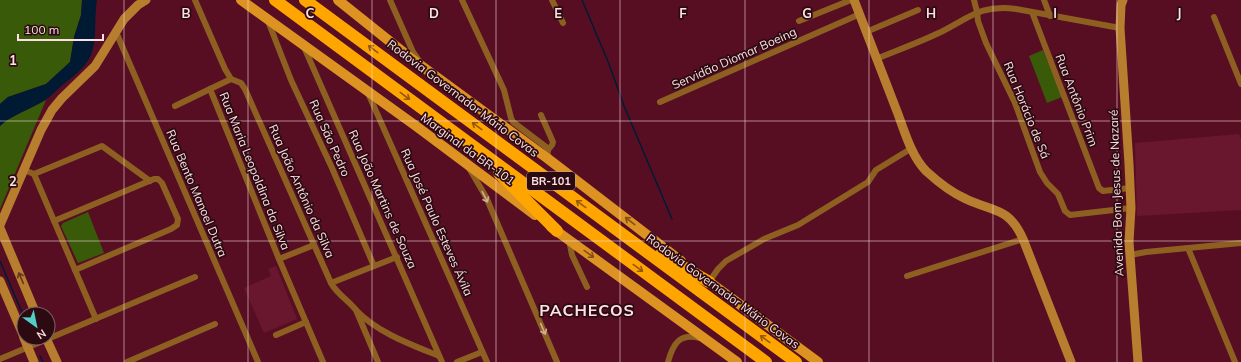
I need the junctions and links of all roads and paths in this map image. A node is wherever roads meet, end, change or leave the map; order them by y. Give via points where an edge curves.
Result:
1 (146, 0) edge
2 (195, 0) edge
3 (240, 0) edge
4 (275, 0) edge
5 (305, 0) edge
6 (318, 0) edge
7 (338, 0) edge
8 (390, 0) edge
9 (462, 0) edge
10 (552, 0) edge
11 (851, 0) edge
12 (854, 0) edge
13 (974, 0) edge
14 (1044, 0) edge
15 (1123, 0) edge
16 (918, 10) dead end
17 (977, 12) junction
18 (1032, 12) junction
19 (860, 14) junction
20 (1050, 16) junction
21 (1214, 17) dead end
22 (267, 19) junction
23 (799, 21) dead end
24 (562, 23) dead end
25 (1120, 28) junction
26 (116, 32) junction
27 (866, 32) junction
28 (352, 33) junction
29 (304, 46) junction
30 (876, 59) junction
31 (426, 69) junction
32 (231, 79) junction
33 (1241, 84) edge
34 (210, 89) junction
35 (367, 91) junction
36 (660, 102) dead end
37 (174, 106) dead end
38 (541, 115) dead end
39 (472, 145) junction
40 (912, 148) junction
41 (548, 154) junction
42 (466, 163) junction
43 (24, 170) junction
44 (34, 174) junction
45 (150, 181) junction
46 (1130, 188) junction
47 (1131, 208) junction
48 (602, 219) junction
49 (54, 221) junction
50 (0, 225) edge
51 (0, 228) edge
52 (557, 231) junction
53 (1023, 239) junction
54 (569, 240) junction
55 (1241, 244) edge
56 (314, 245) junction
57 (1188, 248) junction
58 (1130, 255) junction
59 (397, 257) junction
60 (279, 259) junction
61 (374, 266) junction
62 (75, 270) junction
63 (907, 276) dead end
64 (195, 277) dead end
65 (0, 281) edge
66 (709, 282) junction
67 (331, 283) junction
68 (587, 287) dead end
69 (33, 306) edge
70 (356, 310) junction
71 (16, 319) edge
72 (96, 319) junction
73 (306, 322) junction
74 (215, 324) dead end
75 (56, 335) edge
76 (276, 335) dead end
77 (706, 339) junction
78 (50, 346) edge
79 (28, 347) joint
80 (482, 352) junction
81 (440, 356) junction
82 (0, 359) edge
83 (34, 362) edge
84 (57, 362) edge
85 (126, 362) edge
86 (258, 362) edge
87 (323, 362) edge
88 (378, 362) edge
89 (442, 362) edge
90 (457, 362) edge
91 (487, 362) edge
92 (558, 362) edge
93 (668, 362) edge
94 (738, 362) edge
95 (766, 362) edge
96 (796, 362) edge
97 (818, 362) edge
98 (1071, 362) edge
99 (1138, 362) edge
100 (1235, 362) edge

1 - 26 street via 134,8
2 - 32 street, Rua Maria Leopoldina da Silva
3 - 22 main road, Marginal da BR-101
4 -> 39 highway, BR-101
5 - 28 highway, Rodovia Governador Mário Covas / BR-101
6 - 28 highway
7 - 31 main road
8 - 31 street via 413,52
9 - 41 street via 504,90 513,122 546,147
10 - 24 street
11 - 23 street
12 - 19 street
13 - 17 street, Rua Horácio de Sá
14 - 20 street
15 - 25 street, Avenida Bom Jesus de Nazaré
16 - 27 street
17 - 18 street via 1001,8
17 - 30 street via 941,32
17 - 47 street, Rua Horácio de Sá via 986,43 1015,103 1040,172 1058,194 1065,211 1070,214
18 - 20 street
18 - 46 street, Rua Antônio Prim via 1099,188 1103,191
19 - 27 street
19 - 36 street, Servidão Diomar Boeing
20 - 25 street
21 - 33 street
22 - 29 main road, Marginal da BR-101
22 - 61 street, Rua São Pedro via 291,80
25 - 46 street, Avenida Bom Jesus de Nazaré
26 - 43 street via 95,66 51,111
26 - 86 street, Rua Bento Manoel Dutra
27 - 30 street
48 -> 28 highway, Rodovia Governador Mário Covas / BR-101
29 - 35 main road, Marginal da BR-101
29 - 59 street, Rua João Martins de Souza
30 - 40 street
31 - 41 main road
32 - 34 street, Rua Maria Leopoldina da Silva
32 - 56 street, Rua João Antônio da Silva via 241,83
34 - 37 street
34 - 60 street, Rua Maria Leopoldina da Silva
35 - 42 main road, Marginal da BR-101
35 - 80 street, Rua José Paulo Esteves Ávila
38 - 41 street via 553,142
39 - 52 highway
39 -> 95 highway, BR-101
40 - 53 street via 922,166 938,181 967,200 1006,214 1015,223
40 - 66 street via 876,170 868,182 804,221 764,239 726,261
66 -> 41 main road
42 - 52 main road, Marginal da BR-101
42 -> 92 street via 486,197
43 - 44 street
43 - 50 street
44 - 45 street via 102,146
44 - 49 street
45 - 49 street
45 - 62 street via 158,179 162,183 178,219 177,225
46 - 47 street, Avenida Bom Jesus de Nazaré
47 - 58 street, Avenida Bom Jesus de Nazaré
48 - 66 highway
96 -> 48 highway, Rodovia Governador Mário Covas / BR-101
49 - 62 street
69 -> 51 street
52 - 54 main road, Marginal da BR-101
53 - 63 street
53 - 98 street
54 - 68 street via 572,255
54 -> 77 main road, Marginal da BR-101
55 - 57 street
56 - 60 street
56 - 67 street, Rua João Antônio da Silva
57 - 58 street
57 - 100 street
58 - 99 street, Avenida Bom Jesus de Nazaré
59 - 61 street
59 - 81 street, Rua João Martins de Souza
60 - 73 street, Rua Maria Leopoldina da Silva
61 - 67 street
62 - 72 street
64 - 72 street
65 - 71 street
66 - 97 main road
67 - 70 street, Rua João Antônio da Silva via 337,293 349,301
70 - 81 street, Rua João Antônio da Silva via 367,321
70 - 88 street
72 - 75 street
73 - 76 street
73 - 87 street, Rua Maria Leopoldina da Silva
74 - 85 street
77 - 93 street via 693,336 681,340 672,349
77 - 94 main road, Marginal da BR-101
78 - 84 street
79 - 82 street
79 - 83 street
80 - 90 street
80 - 91 street, Rua José Paulo Esteves Ávila
81 - 89 street, Rua João Martins de Souza

